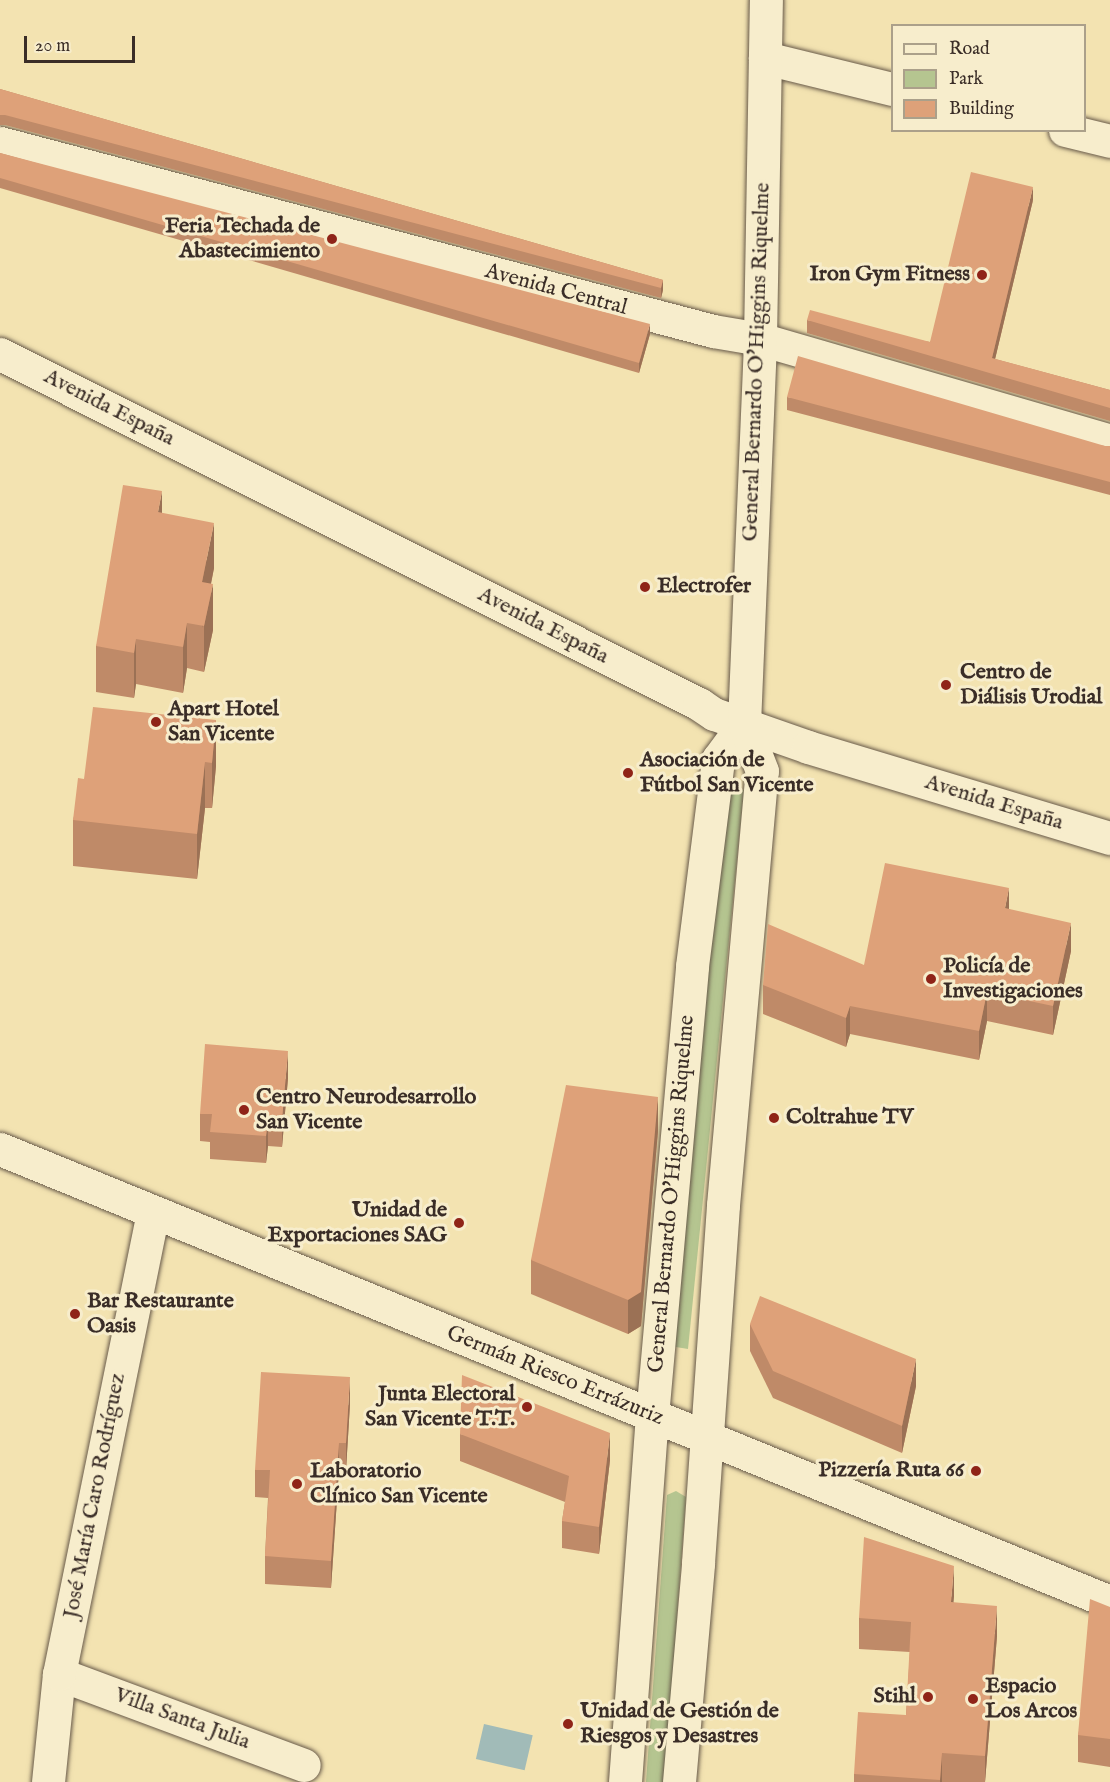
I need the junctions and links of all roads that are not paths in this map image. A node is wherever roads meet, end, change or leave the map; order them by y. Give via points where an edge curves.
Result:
1 (766, 0) edge
2 (765, 58) junction
3 (891, 89) edge
4 (1073, 132) edge
5 (1110, 141) edge
6 (0, 142) edge
7 (760, 339) junction
8 (0, 354) edge
9 (1110, 441) edge
10 (744, 724) junction
11 (1110, 838) edge
12 (0, 1149) edge
13 (153, 1212) junction
14 (652, 1416) junction
15 (707, 1438) junction
16 (1110, 1602) edge
17 (59, 1674) junction
18 (304, 1765) dead end
19 (48, 1782) edge
20 (625, 1782) edge
21 (679, 1782) edge

1 - 2 street, General Bernardo O'Higgins Riquelme
2 - 3 street
2 - 7 street, General Bernardo O'Higgins Riquelme
4 - 5 street
6 - 7 street, Avenida Central via 713,331
7 - 9 street, Avenida Central
7 - 10 street, General Bernardo O'Higgins Riquelme
8 - 10 street, Avenida España via 714,714
10 - 11 street, Avenida España
10 - 14 street, General Bernardo O'Higgins Riquelme via 718,759 692,966
10 - 15 street, General Bernardo O'Higgins Riquelme via 762,771 723,1205
12 - 13 street, Germán Riesco Errázuriz
13 - 14 street, Germán Riesco Errázuriz
13 - 17 street, José María Caro Rodríguez
14 - 15 street, Germán Riesco Errázuriz
14 - 20 street, General Bernardo O'Higgins Riquelme
15 - 16 street, Germán Riesco Errázuriz
15 - 21 street, General Bernardo O'Higgins Riquelme
17 - 18 street, Villa Santa Julia
17 - 19 street, José María Caro Rodríguez

